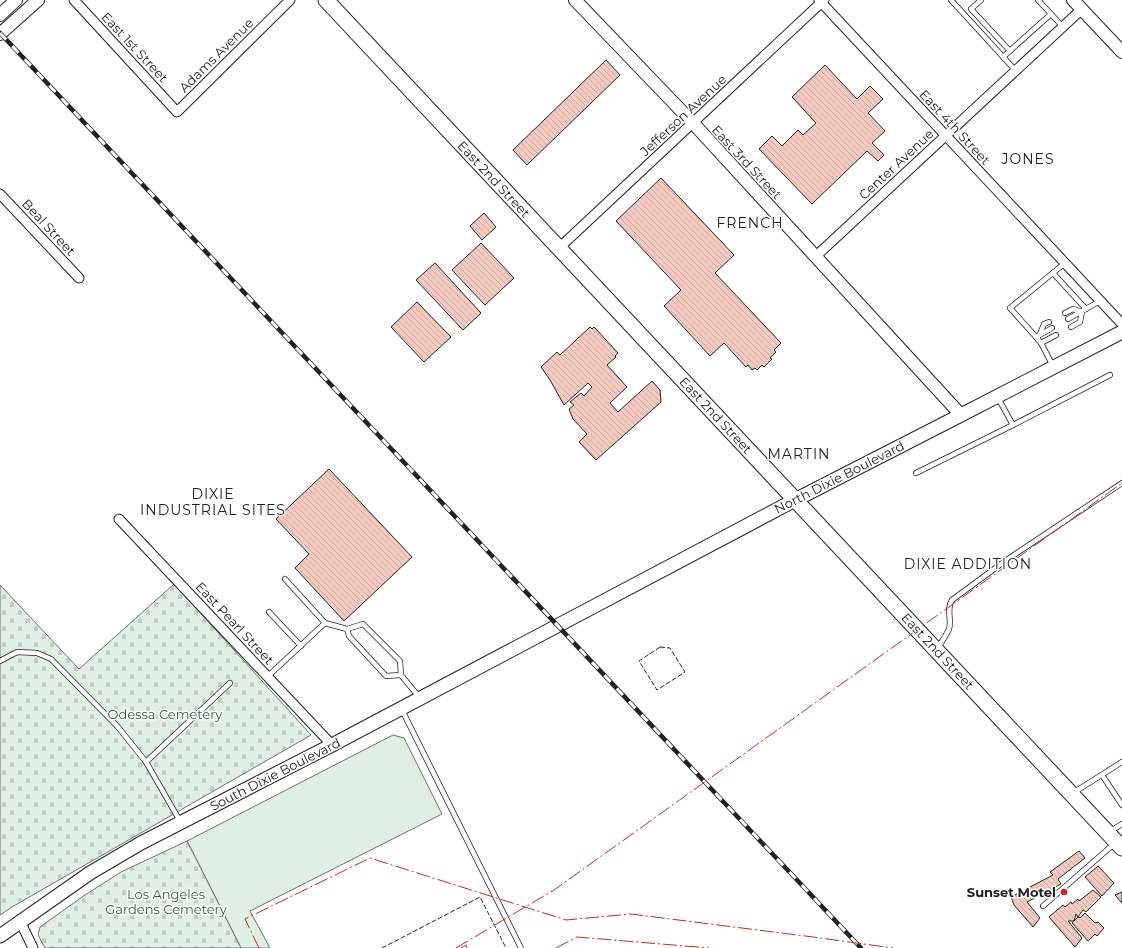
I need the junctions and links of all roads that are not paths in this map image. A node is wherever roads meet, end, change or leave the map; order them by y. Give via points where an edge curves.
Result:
1 (16, 0) edge
2 (38, 0) edge
3 (74, 0) edge
4 (290, 0) edge
5 (326, 0) edge
6 (575, 0) edge
7 (951, 0) edge
8 (981, 0) edge
9 (1038, 0) edge
10 (1073, 0) edge
11 (821, 1) edge
12 (972, 9) junction
13 (1082, 9) junction
14 (1051, 14) junction
15 (0, 15) edge
16 (965, 15) junction
17 (1063, 27) junction
18 (0, 34) edge
19 (1010, 51) junction
20 (1122, 52) edge
21 (1003, 57) junction
22 (1016, 71) junction
23 (177, 112) joint
24 (693, 123) junction
25 (946, 136) junction
26 (1, 198) edge
27 (559, 248) junction
28 (816, 257) junction
29 (1065, 263) junction
30 (1053, 273) junction
31 (79, 278) dead end
32 (1100, 301) junction
33 (1084, 310) junction
34 (1065, 313) dead end
35 (1068, 319) dead end
36 (1048, 322) dead end
37 (1122, 324) edge
38 (1071, 327) dead end
39 (1052, 328) dead end
40 (1122, 332) edge
41 (1040, 334) junction
42 (1056, 335) dead end
43 (1036, 337) junction
44 (1041, 344) junction
45 (1054, 368) junction
46 (1110, 375) dead end
47 (997, 397) junction
48 (961, 415) junction
49 (1013, 425) junction
50 (916, 473) dead end
51 (1122, 483) edge
52 (795, 500) junction
53 (119, 519) dead end
54 (285, 579) dead end
55 (269, 612) dead end
56 (325, 624) junction
57 (557, 625) joint
58 (347, 629) junction
59 (301, 646) junction
60 (936, 650) junction
61 (0, 661) edge
62 (401, 675) junction
63 (268, 677) junction
64 (230, 684) dead end
65 (420, 698) junction
66 (401, 708) junction
67 (332, 745) junction
68 (146, 762) junction
69 (1122, 762) edge
70 (1102, 775) junction
71 (1071, 794) junction
72 (1122, 805) edge
73 (181, 822) junction
74 (1122, 824) edge
75 (1115, 840) edge
76 (1043, 906) dead end
77 (20, 922) junction
78 (0, 936) edge
79 (33, 948) edge
80 (521, 948) edge

1 - 15 street
2 - 18 street
3 - 23 street, East 1st Street
4 - 23 street, Adams Avenue
5 - 27 main road, East 2nd Street
6 - 24 street, East 3rd Street
7 - 16 lane
8 - 12 lane
9 - 14 lane
10 - 13 street
11 - 24 street, Jefferson Avenue
11 - 25 street, East 4th Street
12 - 16 lane
12 - 19 lane
13 - 17 street, Center Avenue
13 - 20 street
14 - 17 lane
14 - 19 lane
16 - 21 lane
17 - 22 street, Center Avenue
19 - 21 lane
21 - 22 lane
22 - 25 street, Center Avenue
24 - 27 street, Jefferson Avenue
24 - 28 street, East 3rd Street
25 - 28 street, Center Avenue
25 - 29 street, East 4th Street
26 - 31 street, Beal Street
27 - 52 main road, East 2nd Street
28 - 48 street, East 3rd Street
29 - 30 lane
29 - 32 street, East 4th Street
30 - 33 lane
30 - 43 lane via 1010,308
32 - 33 lane
32 - 37 street, East 4th Street
33 - 34 lane via 1073,309
33 - 35 lane
33 - 38 lane via 1080,322
36 - 41 lane via 1044,324
39 - 41 lane
40 - 45 main road, North Dixie Boulevard
41 - 43 lane
42 - 44 lane
43 - 44 lane
44 - 45 lane
45 - 47 main road, North Dixie Boulevard
46 - 49 lane
47 - 48 main road, North Dixie Boulevard
47 - 49 lane
48 - 52 main road, North Dixie Boulevard
49 - 50 lane
51 - 60 lane via 1005,561 952,600 949,628
52 - 57 main road, North Dixie Boulevard
52 - 60 main road, East 2nd Street
53 - 63 street, East Pearl Street
54 - 56 lane
55 - 59 lane
56 - 58 lane
56 - 59 lane
57 - 65 main road, South Dixie Boulevard
58 - 62 lane via 349,636 386,676
58 - 62 lane via 363,624 400,661
59 - 63 lane
60 - 71 main road, East 2nd Street
61 - 68 lane via 17,652 37,653 51,659 118,726
62 - 65 lane
63 - 67 street, East Pearl Street
64 - 68 lane
65 - 66 main road, South Dixie Boulevard
66 - 67 main road, South Dixie Boulevard
66 - 80 lane
67 - 73 main road, South Dixie Boulevard
68 - 73 lane
69 - 70 lane
70 - 71 lane
70 - 72 lane
71 - 75 main road, East 2nd Street
73 - 77 main road, South Dixie Boulevard via 90,873
74 - 75 lane
75 - 76 lane
77 - 78 main road, South Dixie Boulevard
77 - 79 street

